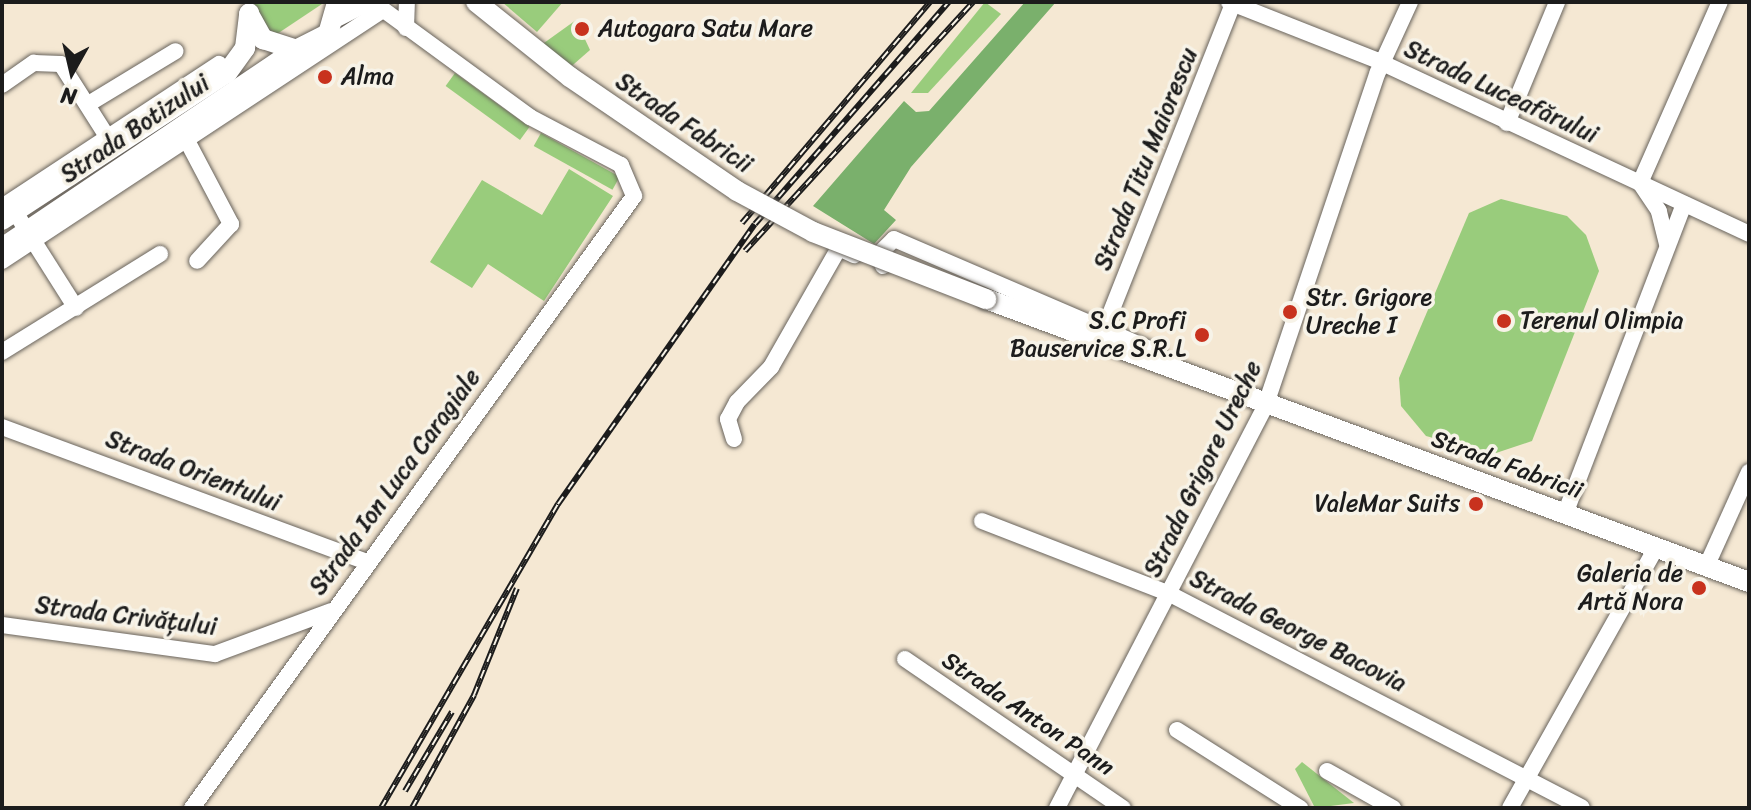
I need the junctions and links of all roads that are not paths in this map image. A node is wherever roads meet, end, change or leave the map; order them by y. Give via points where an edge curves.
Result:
1 (407, 2) edge
2 (476, 2) edge
3 (1410, 2) edge
4 (1557, 2) edge
5 (1720, 2) edge
6 (1231, 3) edge
7 (374, 5) edge
8 (249, 7) edge
9 (337, 10) edge
10 (406, 28) junction
11 (296, 50) junction
12 (176, 51) dead end
13 (1383, 63) junction
14 (219, 64) dead end
15 (2, 85) edge
16 (90, 103) junction
17 (1507, 123) junction
18 (184, 136) junction
19 (108, 138) junction
20 (1640, 183) junction
21 (1684, 204) junction
22 (7, 210) edge
23 (1749, 234) edge
24 (30, 236) junction
25 (1667, 244) junction
26 (2, 248) edge
27 (160, 254) dead end
28 (2, 261) edge
29 (197, 261) dead end
30 (884, 267) junction
31 (76, 308) junction
32 (1103, 332) junction
33 (2, 352) edge
34 (1247, 394) junction
35 (1266, 404) junction
36 (2, 427) edge
37 (734, 439) dead end
38 (1749, 472) edge
39 (1565, 514) junction
40 (982, 521) dead end
41 (1656, 548) junction
42 (367, 562) junction
43 (1707, 565) junction
44 (1749, 582) edge
45 (1168, 593) junction
46 (332, 610) junction
47 (2, 625) edge
48 (905, 659) dead end
49 (1177, 730) dead end
50 (1071, 771) junction
51 (1327, 771) dead end
52 (1530, 775) junction
53 (192, 808) edge
54 (1057, 808) edge
55 (1123, 808) edge
56 (1300, 808) edge
57 (1393, 808) edge
58 (1510, 808) edge
59 (1582, 808) edge

1 - 10 street
2 - 34 main road, Strada Fabricii, bridge via 570,77 737,191 813,232
3 - 13 street, Strada Grigore Ureche
4 - 17 street
5 - 20 street
6 - 13 street, Strada Luceafărului
6 - 32 street, Strada Titu Maiorescu
7 - 9 main road, Strada Botizului
7 - 10 street
7 - 18 street
8 - 11 main road, Strada Botizului via 263,39
8 - 22 main road, Strada Botizului via 245,48 227,73
9 - 11 main road, Strada Botizului via 321,40
10 - 42 street, Strada Ion Luca Caragiale via 530,117 621,165 635,184 627,209
11 - 18 main road, Strada Botizului
12 - 16 street
13 - 17 street, Strada Luceafărului
13 - 35 street, Strada Grigore Ureche
14 - 19 street, Strada Botizului
15 - 16 street via 47,61 69,72
16 - 19 street
17 - 20 street, Strada Luceafărului
18 - 24 main road, Strada Botizului
18 - 29 street via 231,224
19 - 22 street, Strada Botizului
20 - 21 street, Strada Luceafărului
20 - 25 street via 1659,211
21 - 23 street, Strada Luceafărului
21 - 25 street
22 - 24 street
24 - 26 main road, Strada Botizului
24 - 28 street
24 - 31 street
25 - 39 street
27 - 31 street
30 - 32 street, Strada Fabricii via 879,254 894,239
30 - 34 street, Strada Fabricii via 1223,396
30 - 37 street via 839,248 771,367 737,402 728,419
31 - 33 street
32 - 34 street, Strada Fabricii via 1230,379
34 - 35 main road, Strada Fabricii
35 - 39 main road, Strada Fabricii
35 - 45 street, Strada Grigore Ureche
36 - 42 street, Strada Orientului
38 - 43 street
39 - 41 main road, Strada Fabricii
40 - 45 street, Strada George Bacovia
41 - 43 main road, Strada Fabricii
41 - 52 street
42 - 46 street, Strada Ion Luca Caragiale
43 - 44 main road, Strada Fabricii
45 - 50 street, Strada Grigore Ureche
45 - 52 street, Strada George Bacovia
46 - 47 street, Strada Crivățului via 215,654
46 - 53 street, Strada Ion Luca Caragiale
48 - 50 street, Strada Anton Pann
49 - 56 street
50 - 54 street, Strada Grigore Ureche
50 - 55 street, Strada Anton Pann
51 - 57 street
52 - 58 street
52 - 59 street, Strada George Bacovia

